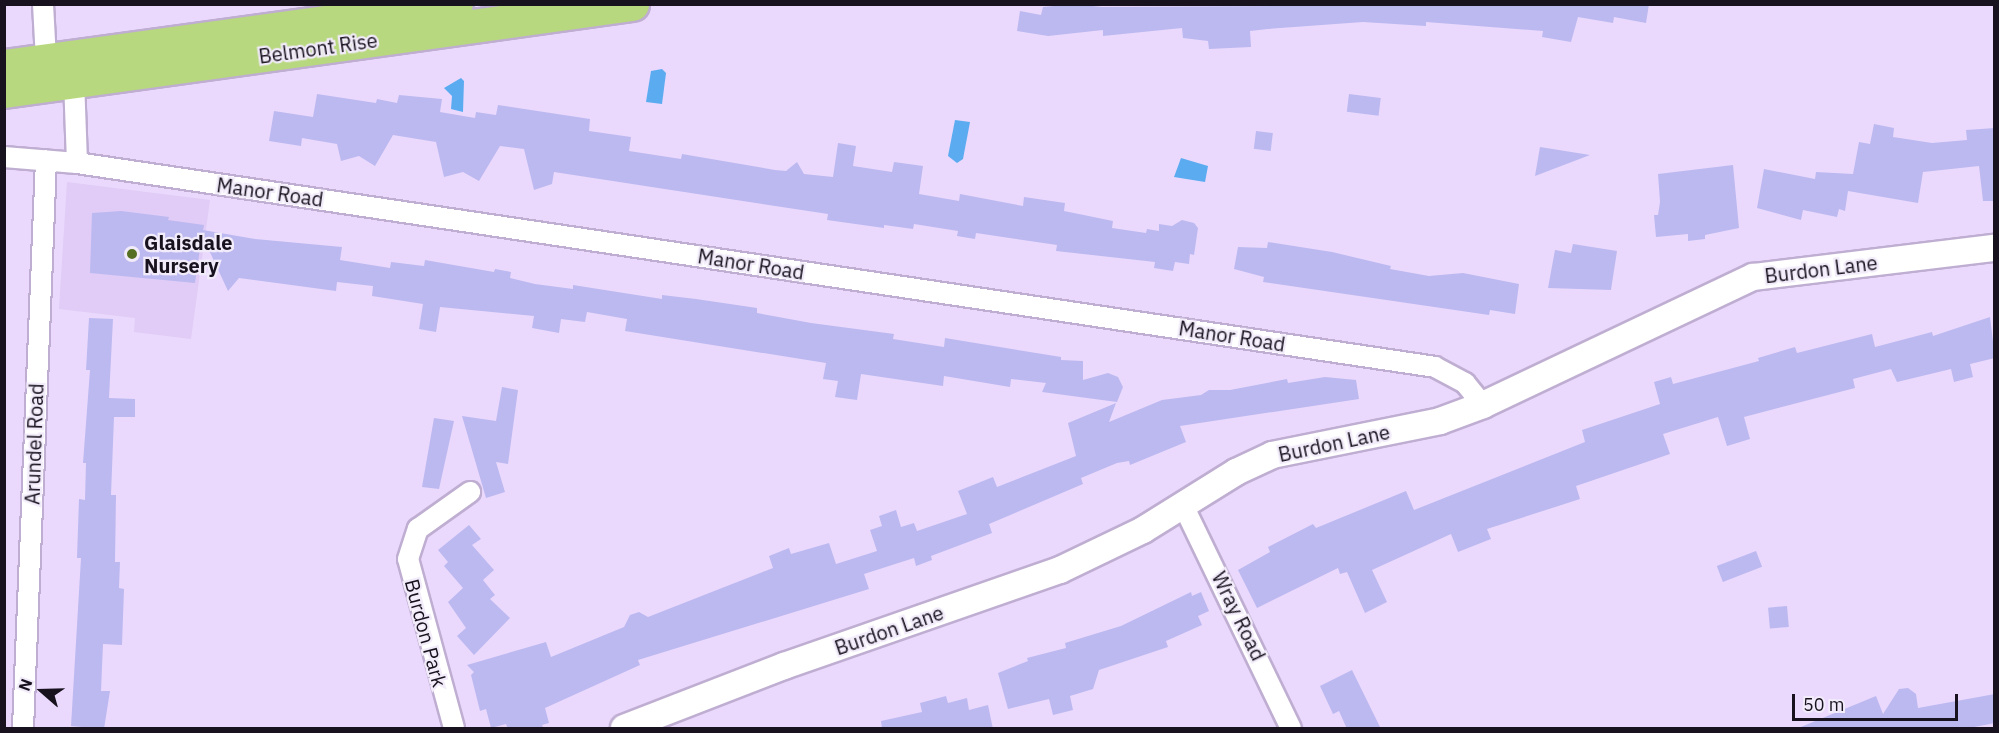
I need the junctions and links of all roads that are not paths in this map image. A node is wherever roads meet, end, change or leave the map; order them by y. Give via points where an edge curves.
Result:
1 (43, 4) edge
2 (456, 4) edge
3 (632, 4) edge
4 (46, 59) junction
5 (4, 66) edge
6 (74, 80) junction
7 (4, 91) edge
8 (4, 157) edge
9 (46, 160) junction
10 (77, 163) junction
11 (1995, 248) edge
12 (1483, 405) junction
13 (470, 492) dead end
14 (1183, 505) junction
15 (23, 729) edge
16 (454, 729) edge
17 (624, 729) edge
18 (1291, 729) edge

1 - 4 street
2 - 4 highway, Belmont Rise
3 - 6 highway, Belmont Rise
4 - 5 highway, Belmont Rise
6 - 7 highway, Belmont Rise
6 - 10 street
8 - 9 street, Manor Road
9 - 10 street, Manor Road
9 - 15 street, Arundel Road
10 - 12 street, Manor Road via 1435,367 1465,383
11 - 12 street, Burdon Lane via 1753,277
12 - 14 street, Burdon Lane via 1440,421 1272,455
13 - 16 street, Burdon Park via 418,529 408,559
14 - 17 street, Burdon Lane via 1143,530 1060,570 784,666
14 - 18 street, Wray Road

